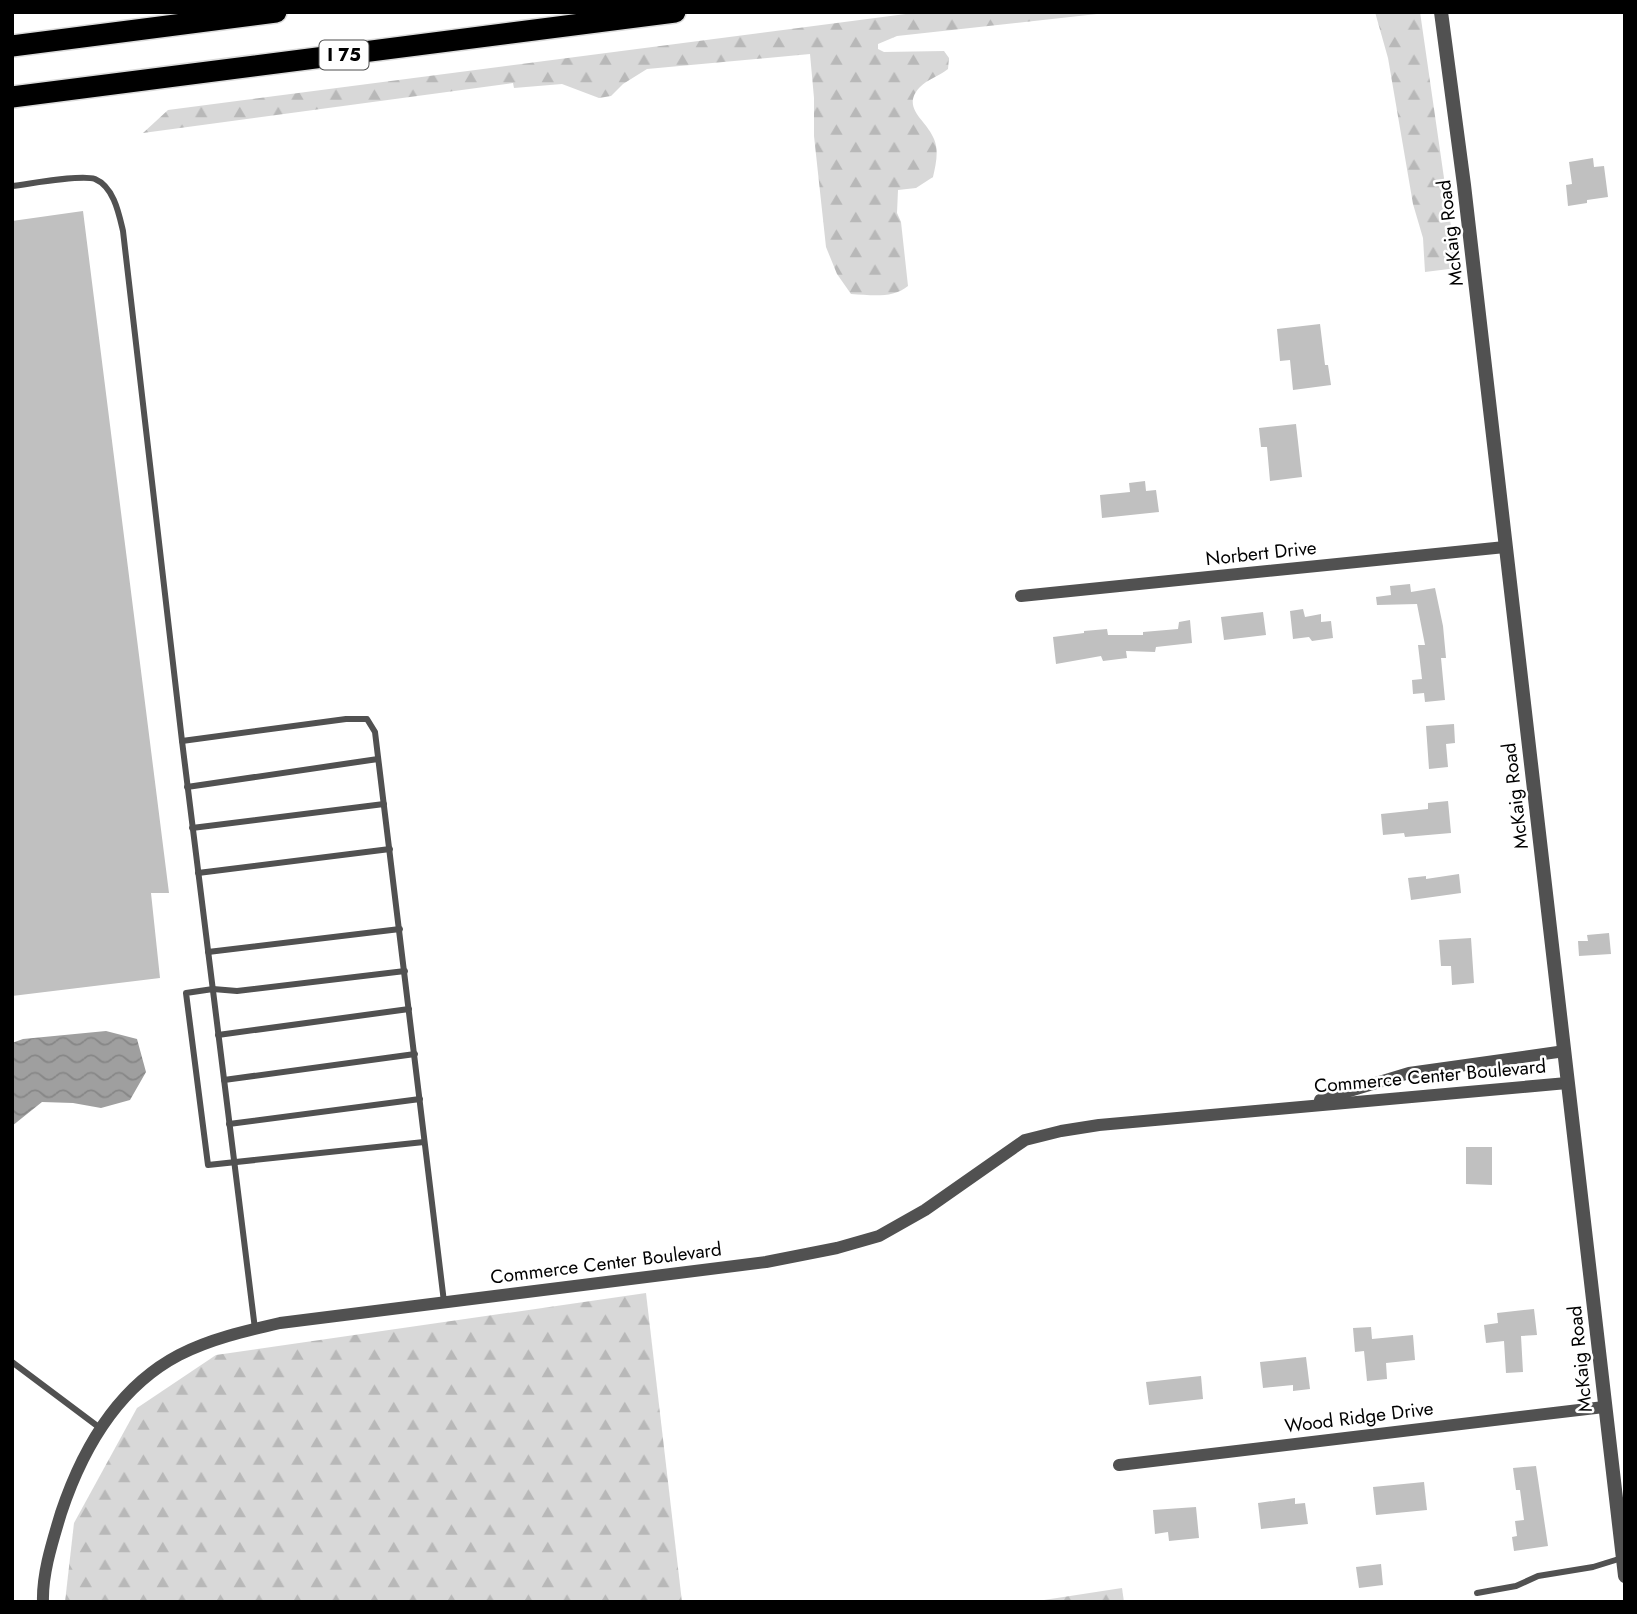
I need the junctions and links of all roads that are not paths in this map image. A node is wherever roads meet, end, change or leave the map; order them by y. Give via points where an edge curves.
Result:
1 (276, 12) edge
2 (675, 12) edge
3 (1441, 12) edge
4 (12, 46) edge
5 (12, 97) edge
6 (12, 186) edge
7 (1505, 547) junction
8 (1021, 596) dead end
9 (181, 741) junction
10 (378, 759) junction
11 (187, 787) junction
12 (384, 804) junction
13 (192, 828) junction
14 (390, 849) junction
15 (198, 873) junction
16 (400, 929) junction
17 (208, 953) junction
18 (405, 971) junction
19 (213, 989) junction
20 (409, 1009) junction
21 (218, 1035) junction
22 (1565, 1051) junction
23 (415, 1054) junction
24 (224, 1080) junction
25 (1567, 1083) junction
26 (420, 1099) junction
27 (1296, 1108) junction
28 (229, 1124) junction
29 (424, 1142) junction
30 (234, 1162) junction
31 (444, 1302) junction
32 (255, 1329) junction
33 (12, 1362) edge
34 (1604, 1407) junction
35 (100, 1428) junction
36 (1119, 1465) dead end
37 (1622, 1558) junction
38 (1625, 1576) edge
39 (1477, 1593) dead end
40 (42, 1600) edge

1 - 4 highway
2 - 5 highway, I 75
3 - 7 street, McKaig Road
6 - 9 lane via 96,179 116,205 123,232
7 - 8 street, Norbert Drive
7 - 22 street, McKaig Road
9 - 10 lane via 367,719 375,732
9 - 11 lane
10 - 11 lane
10 - 12 lane
11 - 13 lane
12 - 13 lane
12 - 14 lane
13 - 15 lane
14 - 15 lane
14 - 16 lane
15 - 17 lane
16 - 17 lane
16 - 18 lane
17 - 19 lane
18 - 19 lane via 237,991
18 - 20 lane
19 - 21 lane
19 - 30 lane via 186,993 208,1165
20 - 21 lane
20 - 23 lane
21 - 24 lane
22 - 25 street, McKaig Road
22 - 27 street, Commerce Center Boulevard via 1409,1073
23 - 24 lane
23 - 26 lane
24 - 28 lane
25 - 27 street, Commerce Center Boulevard
25 - 34 street, McKaig Road
26 - 28 lane
26 - 29 lane
27 - 31 street, Commerce Center Boulevard via 1099,1125 1025,1140 925,1210 879,1236 837,1248 766,1262
28 - 30 lane
29 - 30 lane
29 - 31 lane
30 - 32 lane
31 - 32 street, Commerce Center Boulevard
32 - 35 street, Commerce Center Boulevard via 177,1356 134,1387
33 - 35 lane
34 - 36 street, Wood Ridge Drive
34 - 37 street, McKaig Road
35 - 40 street, Commerce Center Boulevard via 72,1479 53,1538
37 - 38 street, McKaig Road
37 - 39 lane

